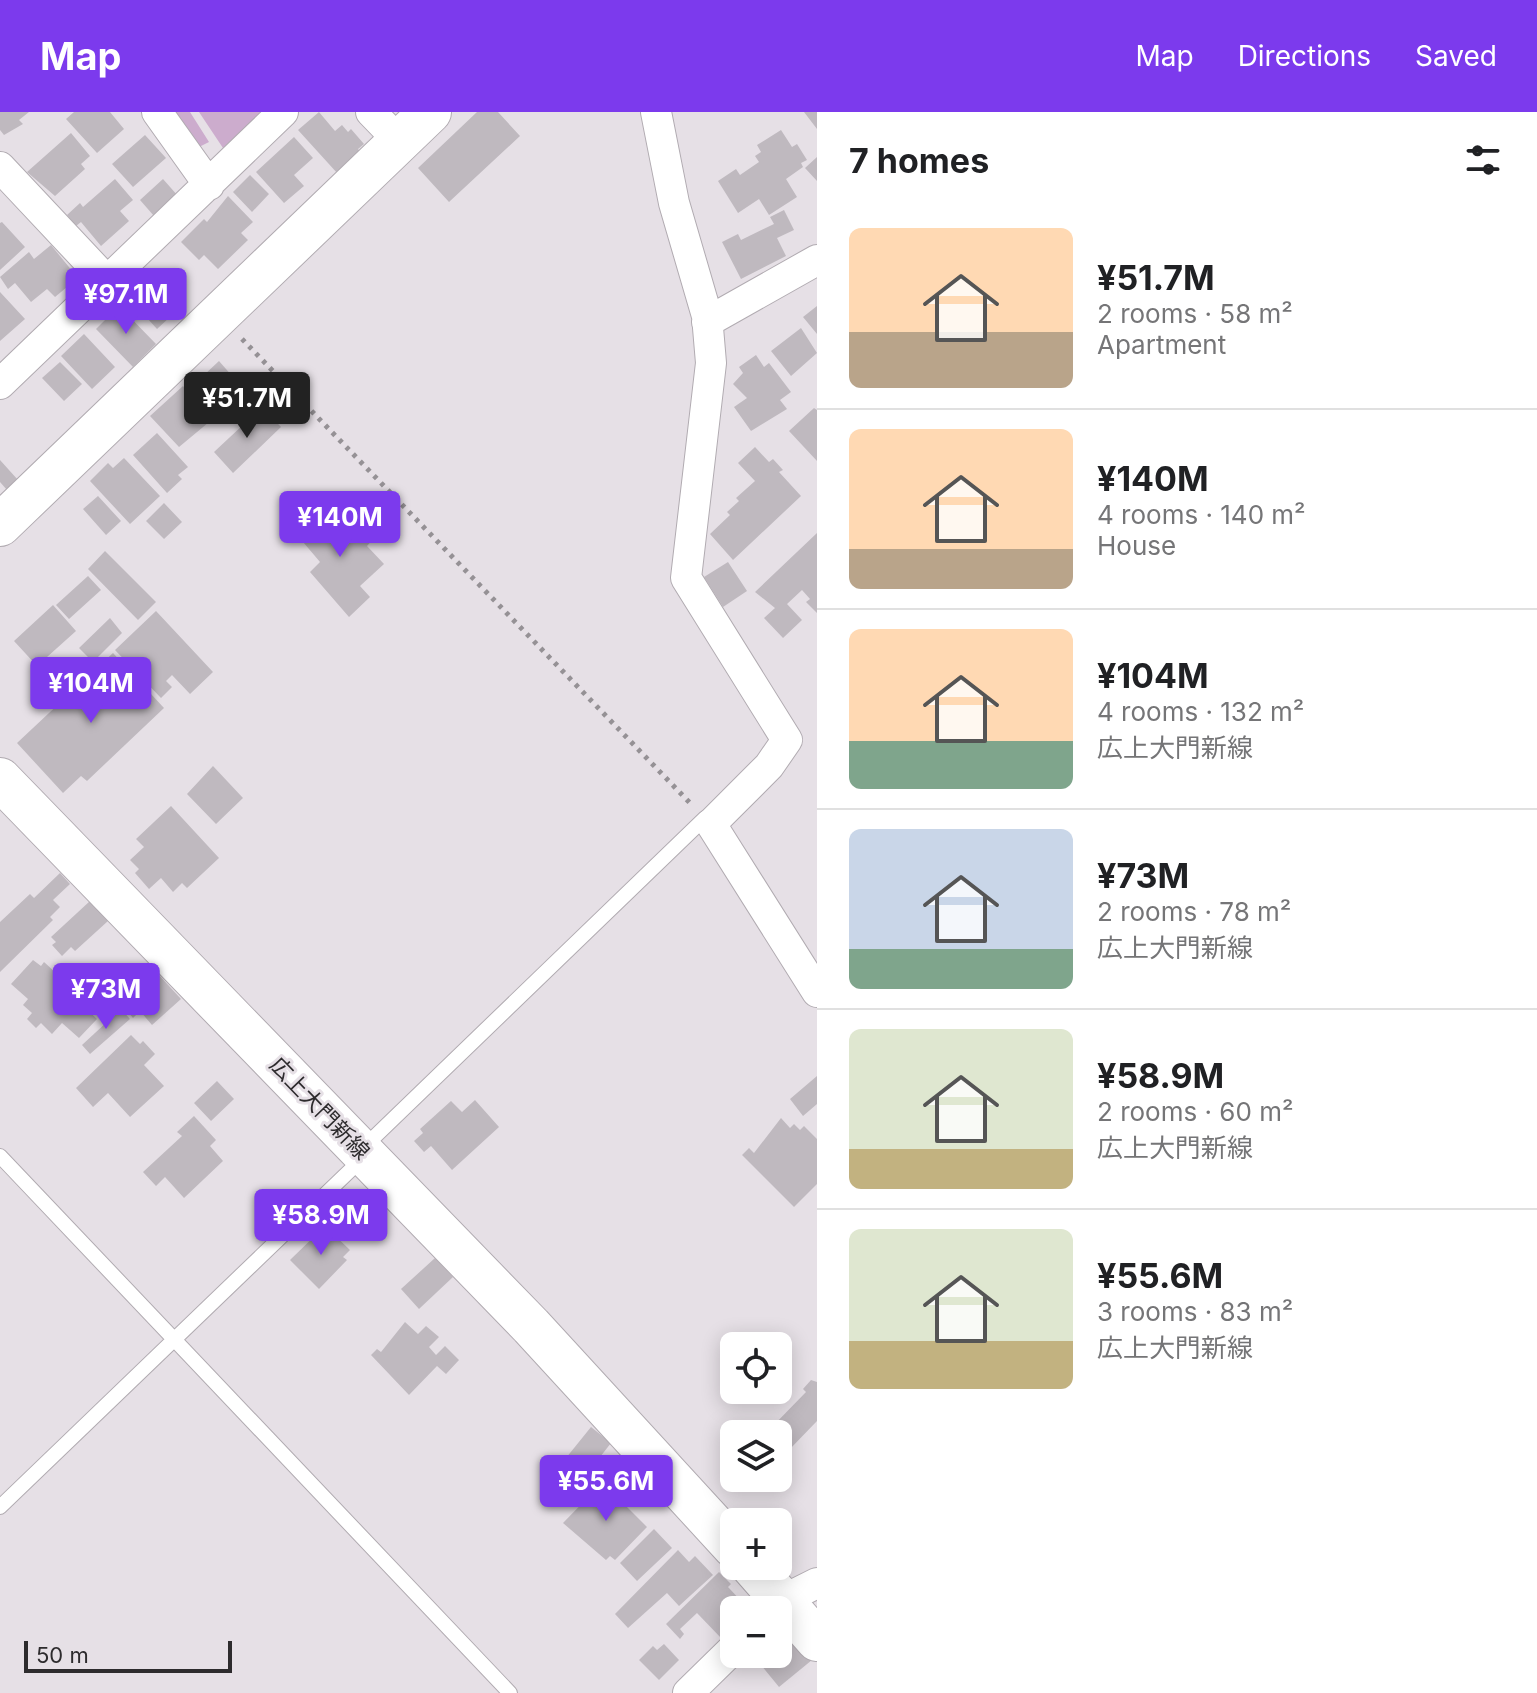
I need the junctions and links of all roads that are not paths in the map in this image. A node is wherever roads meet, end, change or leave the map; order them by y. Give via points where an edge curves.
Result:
1 (157, 112) edge
2 (283, 112) edge
3 (371, 112) edge
4 (430, 112) edge
5 (656, 112) edge
6 (399, 141) junction
7 (0, 167) edge
8 (209, 185) junction
9 (817, 260) edge
10 (108, 282) junction
11 (707, 322) junction
12 (0, 384) edge
13 (0, 525) edge
14 (0, 779) edge
15 (705, 818) road end
16 (817, 992) edge
17 (363, 1153) junction
18 (0, 1156) edge
19 (175, 1340) junction
20 (0, 1507) edge
21 (720, 1532) edge
22 (769, 1580) edge
23 (789, 1596) edge
24 (792, 1600) edge
25 (817, 1640) edge
26 (720, 1662) edge
27 (510, 1693) edge
28 (688, 1693) edge

1 - 8 street
2 - 8 street
3 - 6 street
4 - 6 main road
5 - 11 street
6 - 13 main road
7 - 10 street
8 - 10 street
9 - 11 street
10 - 12 street
11 - 16 street via 711,363 686,578 787,740 769,766 711,824
14 - 17 main road, 広上大門新線
15 - 17 lane
17 - 19 lane
17 - 21 main road, 広上大門新線
18 - 19 lane
19 - 20 lane
19 - 27 lane
22 - 23 main road
24 - 25 main road
26 - 28 street

